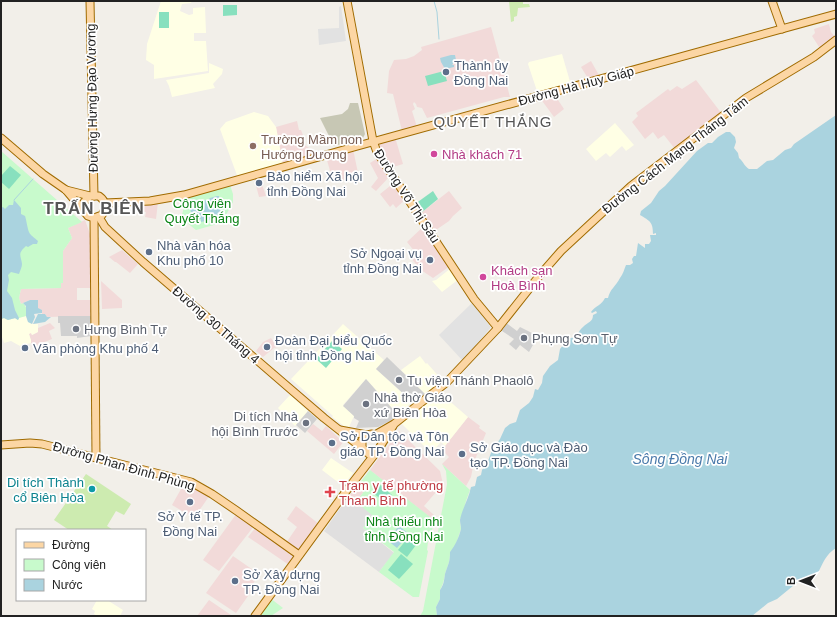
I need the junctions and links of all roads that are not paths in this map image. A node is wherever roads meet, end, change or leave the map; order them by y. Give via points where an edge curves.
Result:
1 (90, 1) edge
2 (347, 1) edge
3 (772, 1) edge
4 (836, 14) edge
5 (782, 29) junction
6 (836, 40) edge
7 (1, 138) edge
8 (373, 141) junction
9 (66, 190) junction
10 (92, 196) junction
11 (105, 203) junction
12 (84, 211) junction
13 (97, 217) junction
14 (498, 328) junction
15 (394, 424) junction
16 (338, 430) junction
17 (367, 435) junction
18 (375, 435) junction
19 (381, 444) junction
20 (1, 445) edge
21 (363, 449) junction
22 (376, 453) junction
23 (96, 458) junction
24 (360, 473) junction
25 (299, 555) junction
26 (255, 616) edge

1 - 10 main road, Đường Hưng Đạo Vương
2 - 8 main road, Đường Võ Thị Sáu
3 - 5 main road
4 - 5 main road, Đường Hà Huy Giáp
5 - 8 main road, Đường Hà Huy Giáp
6 - 14 main road, Đường Cách Mạng Tháng Tám via 814,57 732,108 631,186 546,267
7 - 9 main road
8 - 11 main road, Đường Hà Huy Giáp via 184,195 160,200
8 - 14 main road, Đường Võ Thị Sáu via 378,154 474,299
9 - 10 main road
9 - 12 main road
10 - 11 main road via 101,197
10 - 12 main road via 84,202
11 - 13 main road via 104,212
12 - 13 main road via 88,216
13 - 16 main road, Đường 30 Tháng 4 via 105,228 132,252
13 - 23 main road
14 - 15 main road, Đường Cách Mạng Tháng Tám via 447,382
15 - 18 main road, Đường Cách Mạng Tháng Tám
15 - 19 main road, Đường Cách Mạng Tháng Tám
16 - 17 main road
16 - 21 main road, Đường 30 Tháng 4
17 - 18 main road
17 - 21 main road via 362,440
18 - 19 main road
19 - 22 main road
20 - 23 main road, Đường Phan Đình Phùng via 42,444
21 - 22 main road via 369,454
21 - 24 main road via 364,461
22 - 24 main road
23 - 25 main road, Đường Phan Đình Phùng via 199,486
24 - 25 main road
25 - 26 main road

